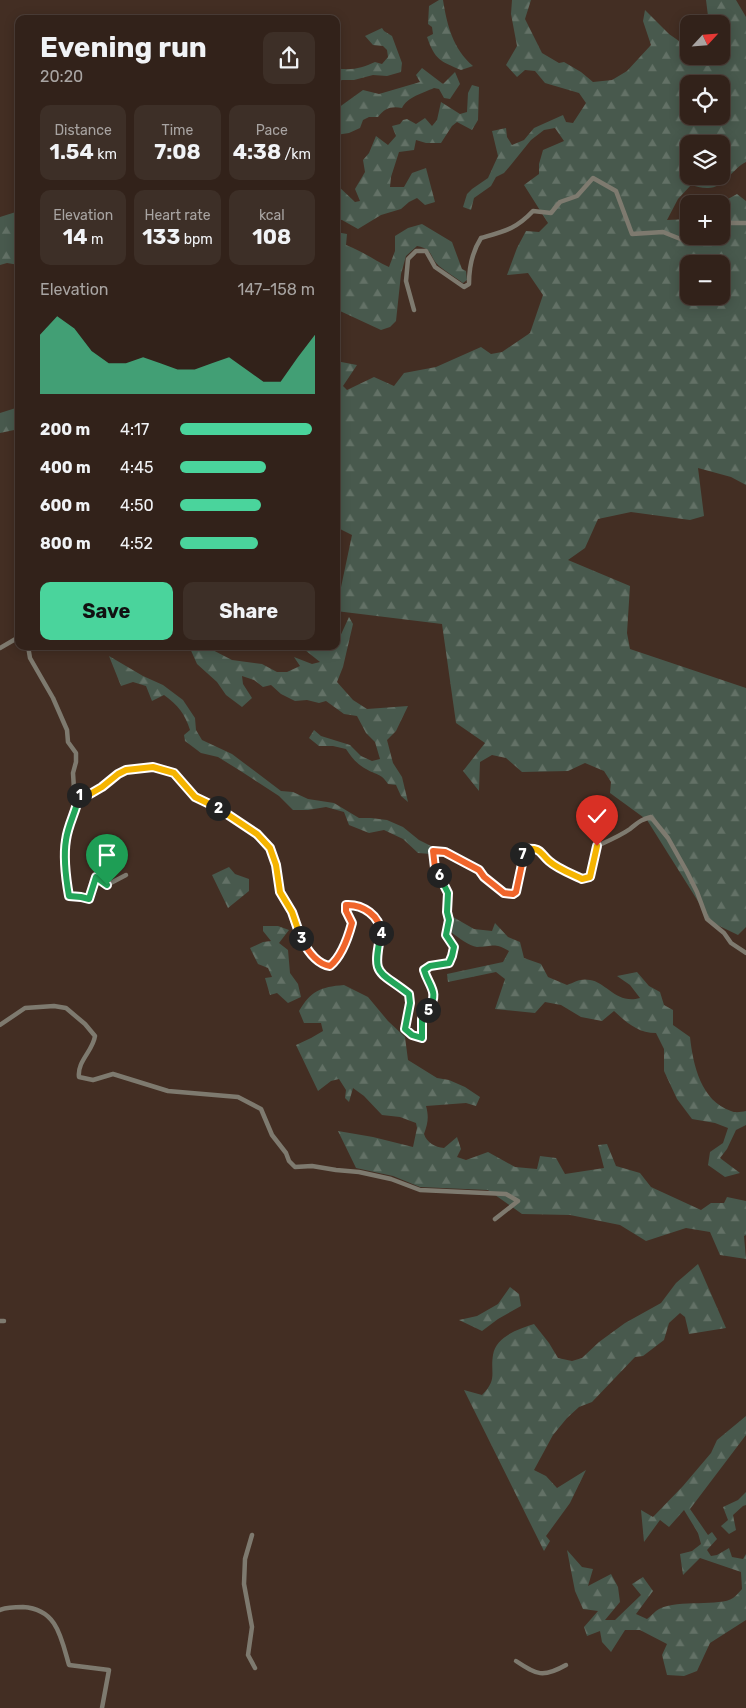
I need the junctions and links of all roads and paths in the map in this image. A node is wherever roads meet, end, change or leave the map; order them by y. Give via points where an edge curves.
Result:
1 (730, 223) edge
2 (746, 223) edge
3 (680, 239) edge
4 (414, 310) dead end
5 (15, 639) edge
6 (0, 648) edge
7 (29, 650) edge
8 (79, 794) junction
9 (126, 875) dead end
10 (746, 953) edge
11 (0, 1025) edge
12 (495, 1219) dead end
13 (252, 1535) dead end
14 (0, 1610) edge
15 (516, 1661) dead end
16 (566, 1665) dead end
17 (255, 1668) dead end
18 (102, 1708) edge

1 - 2 street
3 - 4 street via 663,232 632,234 616,191 593,178 577,196 560,202 551,213 533,211 521,224 481,238 469,268 469,284 464,287 435,267 426,251 416,251 408,259 406,281
5 - 6 street
7 - 8 street via 67,730 68,742 76,753 72,773 74,789
8 - 9 street via 66,842 69,896 89,899 96,877 107,885
8 - 10 street via 90,794 126,770 153,767 174,773 195,797 240,821 270,848 280,892 292,912 302,940 317,961 324,965 330,966 336,961 350,932 352,923 346,905 354,904 367,910 379,922 381,932 375,959 377,969 409,994 405,1029 422,1038 422,1019 434,997 424,970 449,963 454,947 446,935 448,893 435,868 433,851 445,852 479,870 504,893 513,894 525,849 535,848 549,861 582,879 590,877 597,846 651,816 686,870 708,919
11 - 12 street via 25,1008 66,1008 95,1036 94,1045 78,1069 79,1077 93,1080 113,1074 168,1091 238,1097 261,1108 272,1135 295,1167 359,1172 420,1190 506,1194 518,1201
13 - 17 street via 245,1560 244,1584 252,1627 248,1655
14 - 18 street via 34,1608 51,1618 70,1665 108,1670
15 - 16 street via 539,1674 549,1674

